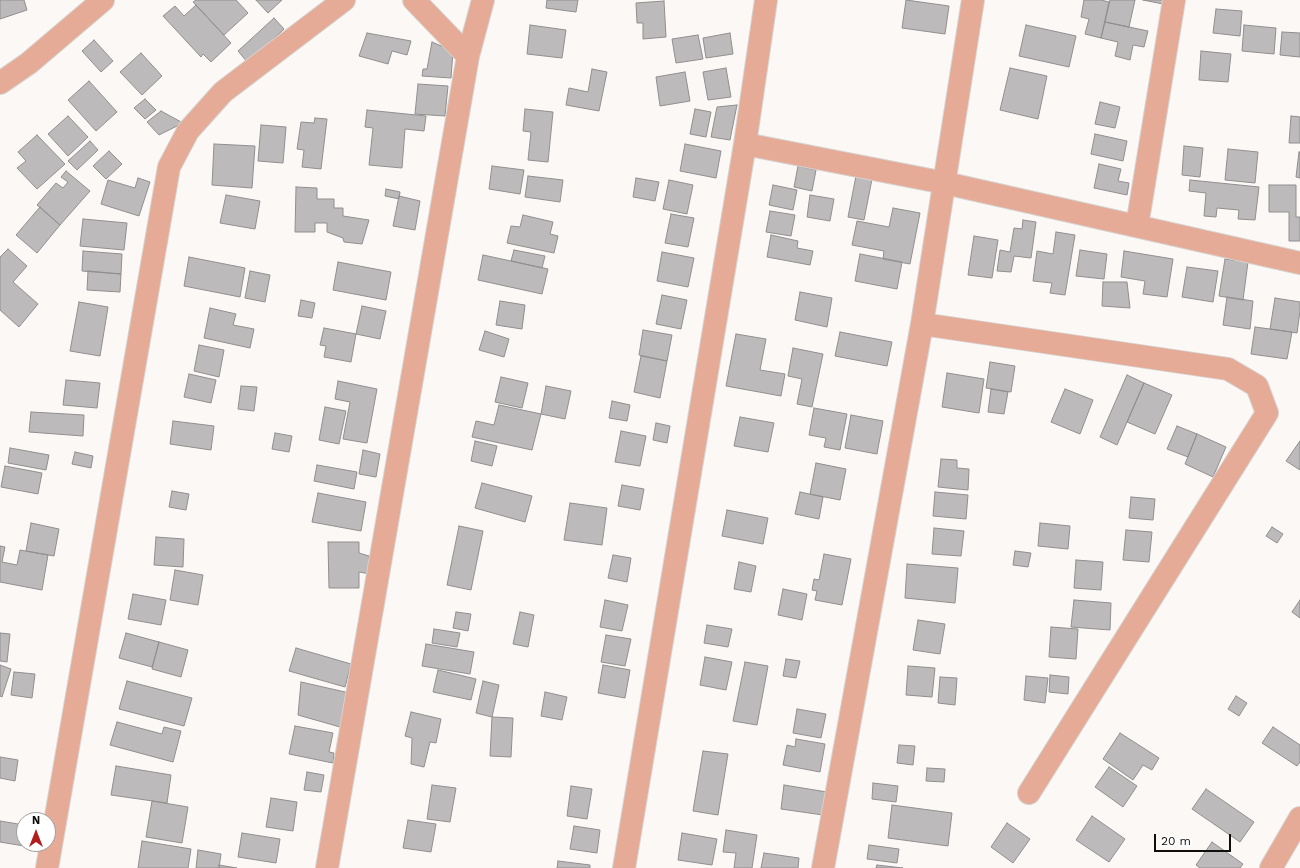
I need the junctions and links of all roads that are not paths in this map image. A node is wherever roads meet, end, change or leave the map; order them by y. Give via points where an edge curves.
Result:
1 (102, 0) edge
2 (344, 0) edge
3 (414, 0) edge
4 (482, 0) edge
5 (766, 0) edge
6 (973, 0) edge
7 (1174, 0) edge
8 (468, 56) junction
9 (0, 83) edge
10 (745, 144) junction
11 (945, 183) junction
12 (1137, 226) junction
13 (1300, 263) edge
14 (922, 324) junction
15 (1029, 793) dead end
16 (1300, 818) edge
17 (47, 868) edge
18 (326, 868) edge
19 (624, 868) edge
20 (823, 868) edge
21 (1271, 868) edge

1 - 9 street via 29,63
2 - 17 street via 223,92 188,132 169,167
3 - 8 street
4 - 8 street
5 - 10 street
6 - 11 street
7 - 12 street
8 - 18 street
10 - 11 street
10 - 19 street
11 - 12 street
11 - 14 street
12 - 13 street
14 - 15 street via 1228,369 1257,386 1267,413
14 - 20 street
16 - 21 street

